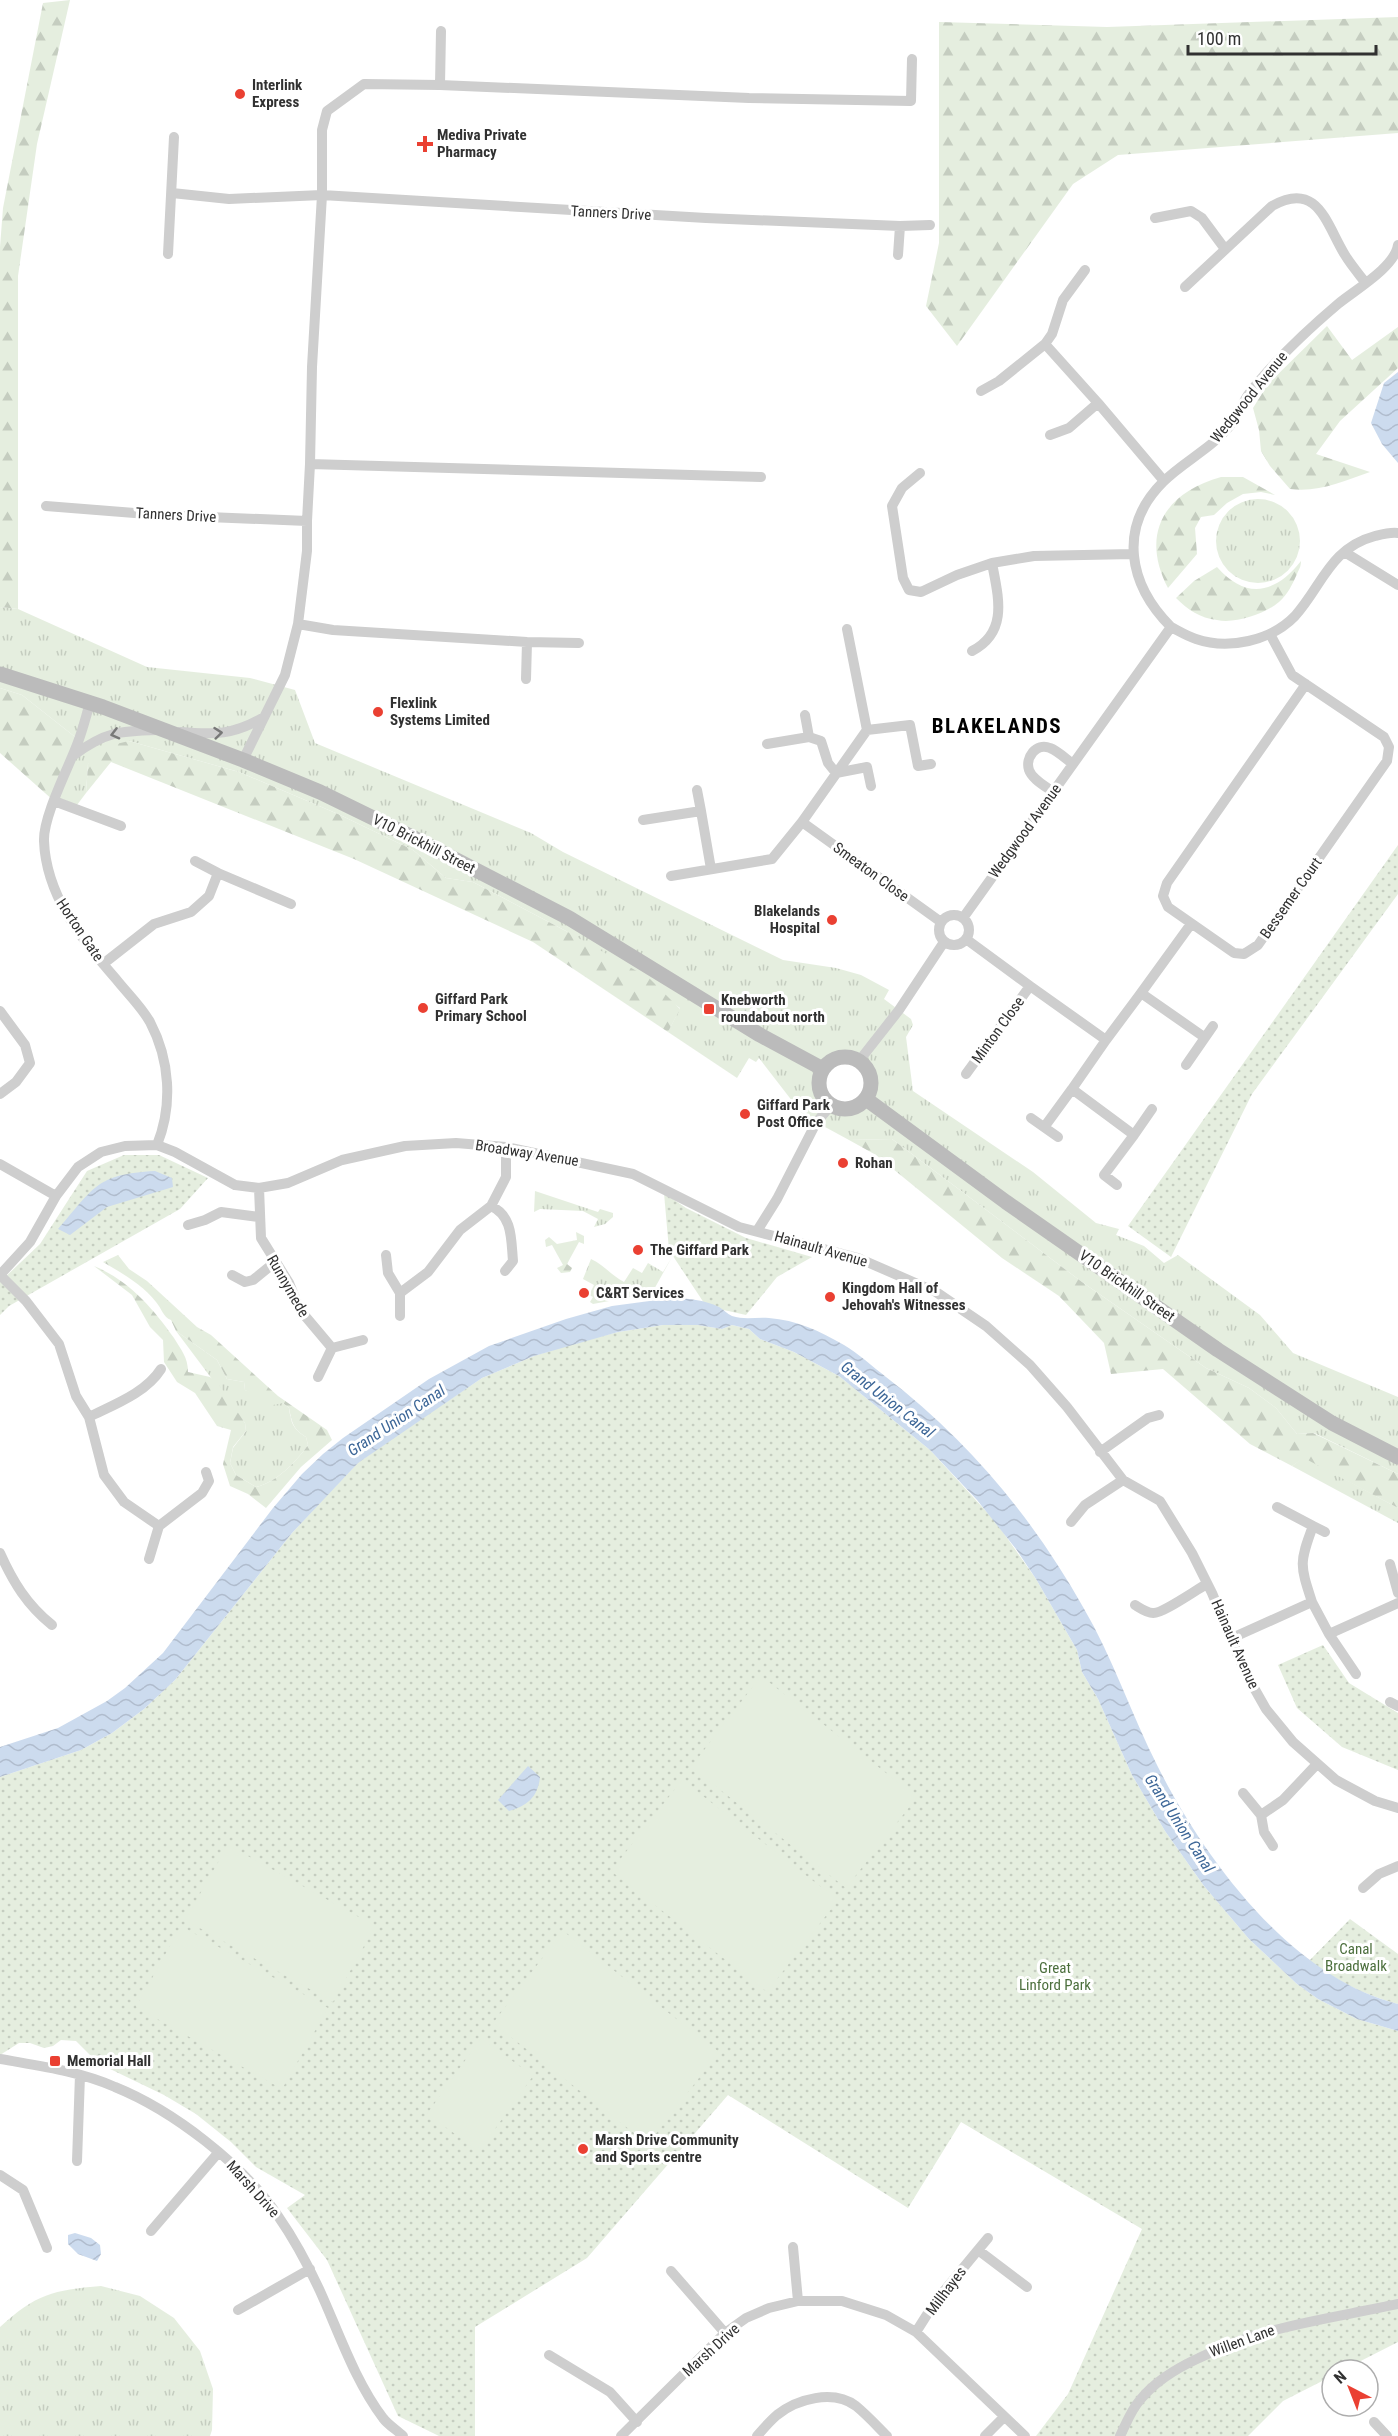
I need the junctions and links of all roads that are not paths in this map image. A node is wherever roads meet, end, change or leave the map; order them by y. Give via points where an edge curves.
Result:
1 (441, 31) dead end
2 (912, 59) dead end
3 (440, 85) junction
4 (174, 136) dead end
5 (172, 193) junction
6 (322, 195) junction
7 (1155, 218) dead end
8 (930, 225) dead end
9 (900, 226) junction
10 (1398, 245) edge
11 (1225, 249) junction
12 (168, 254) dead end
13 (898, 255) dead end
14 (1086, 270) dead end
15 (1365, 282) junction
16 (1185, 286) dead end
17 (1045, 344) junction
18 (981, 391) dead end
19 (1098, 403) junction
20 (1050, 435) dead end
21 (310, 464) junction
22 (920, 472) dead end
23 (761, 477) dead end
24 (1164, 481) junction
25 (46, 506) dead end
26 (307, 520) junction
27 (1398, 533) edge
28 (1346, 553) junction
29 (1132, 554) junction
30 (992, 563) junction
31 (1398, 585) edge
32 (298, 624) junction
33 (1171, 627) junction
34 (847, 629) dead end
35 (1270, 634) junction
36 (527, 642) junction
37 (579, 643) dead end
38 (972, 651) dead end
39 (3, 675) edge
40 (526, 679) dead end
41 (1306, 684) junction
42 (90, 703) junction
43 (805, 715) dead end
44 (264, 717) junction
45 (867, 730) junction
46 (165, 731) junction
47 (809, 737) junction
48 (767, 744) dead end
49 (73, 755) junction
50 (243, 760) junction
51 (931, 764) dead end
52 (1073, 764) junction
53 (836, 773) junction
54 (871, 786) dead end
55 (697, 790) dead end
56 (1053, 792) junction
57 (54, 801) junction
58 (701, 811) junction
59 (642, 820) dead end
60 (801, 822) junction
61 (121, 826) dead end
62 (195, 861) dead end
63 (711, 869) junction
64 (219, 873) junction
65 (671, 876) dead end
66 (291, 904) dead end
67 (963, 918) junction
68 (941, 922) junction
69 (1191, 924) junction
70 (966, 939) junction
71 (944, 942) junction
72 (103, 964) junction
73 (1030, 986) junction
74 (1141, 993) junction
75 (0, 1011) edge
76 (1213, 1026) dead end
77 (1204, 1037) junction
78 (1106, 1040) junction
79 (859, 1061) junction
80 (1186, 1065) dead end
81 (823, 1069) junction
82 (966, 1074) dead end
83 (1072, 1089) junction
84 (0, 1094) edge
85 (866, 1099) junction
86 (831, 1105) junction
87 (1152, 1109) dead end
88 (1031, 1118) dead end
89 (1044, 1126) junction
90 (1134, 1135) junction
91 (1058, 1137) dead end
92 (157, 1145) junction
93 (506, 1147) junction
94 (0, 1164) edge
95 (1117, 1185) dead end
96 (259, 1188) junction
97 (56, 1196) junction
98 (491, 1206) junction
99 (259, 1217) junction
100 (188, 1225) dead end
101 (757, 1231) junction
102 (386, 1256) dead end
103 (274, 1263) junction
104 (505, 1271) dead end
105 (0, 1275) edge
106 (232, 1275) dead end
107 (400, 1293) junction
108 (400, 1316) dead end
109 (363, 1340) dead end
110 (332, 1348) junction
111 (160, 1369) dead end
112 (318, 1377) dead end
113 (1160, 1415) dead end
114 (89, 1417) junction
115 (1100, 1452) junction
116 (1398, 1457) edge
117 (206, 1472) dead end
118 (1123, 1480) junction
119 (1277, 1507) dead end
120 (1071, 1522) dead end
121 (159, 1526) junction
122 (1313, 1526) junction
123 (1325, 1532) dead end
124 (0, 1553) edge
125 (149, 1559) dead end
126 (1390, 1564) dead end
127 (1208, 1584) junction
128 (1398, 1593) edge
129 (1312, 1602) junction
130 (1398, 1603) edge
131 (1135, 1605) dead end
132 (52, 1625) dead end
133 (1329, 1634) junction
134 (1232, 1638) junction
135 (1356, 1674) dead end
136 (1317, 1764) junction
137 (1243, 1793) dead end
138 (1398, 1808) edge
139 (1261, 1815) junction
140 (1273, 1846) dead end
141 (1398, 1866) edge
142 (1363, 1888) dead end
143 (0, 2059) edge
144 (80, 2074) junction
145 (218, 2153) junction
146 (77, 2161) dead end
147 (0, 2175) edge
148 (151, 2230) dead end
149 (988, 2238) dead end
150 (793, 2247) dead end
151 (47, 2248) dead end
152 (978, 2250) junction
153 (310, 2269) junction
154 (671, 2271) dead end
155 (1027, 2287) dead end
156 (798, 2301) junction
157 (1398, 2304) edge
158 (238, 2310) dead end
159 (916, 2332) junction
160 (725, 2333) junction
161 (549, 2355) dead end
162 (1003, 2418) junction
163 (637, 2422) junction
164 (1374, 2422) dead end
165 (403, 2436) edge
166 (621, 2436) edge
167 (757, 2436) edge
168 (887, 2436) edge
169 (985, 2436) edge
170 (1025, 2436) edge
171 (1120, 2436) edge
172 (1387, 2436) edge

1 - 3 street
2 - 3 street via 911,101
3 - 6 street via 364,84 327,111 322,130
4 - 5 street
5 - 6 street, Tanners Drive via 229,199
5 - 12 street
6 - 9 street, Tanners Drive
6 - 21 street
7 - 11 street via 1191,211 1202,218
8 - 9 street, Tanners Drive
9 - 13 street
10 - 15 street, Wedgwood Avenue via 1397,253 1384,270
11 - 15 street via 1272,206 1285,199 1300,198 1324,214 1345,255
11 - 16 street
14 - 17 street via 1064,300
15 - 24 street, Wedgwood Avenue via 1281,355 1231,423 1204,451
17 - 18 street
17 - 19 street
19 - 20 street via 1070,428
19 - 24 street
21 - 23 street
21 - 26 street
22 - 30 street via 902,488 892,506 903,578 909,590 921,592
24 - 29 street, Wedgwood Avenue via 1149,497 1136,526
25 - 26 street, Tanners Drive
26 - 32 street
27 - 28 street, Wedgwood Avenue via 1361,540
28 - 31 street
28 - 35 street, Wedgwood Avenue via 1324,572 1294,616
29 - 30 street via 1035,556
29 - 33 street, Wedgwood Avenue via 1139,584 1155,611
30 - 38 street via 1000,608 996,626 983,645
32 - 36 street via 333,630
32 - 44 street via 285,675
33 - 35 street, Wedgwood Avenue via 1197,640 1235,644
33 - 52 street, Wedgwood Avenue
34 - 45 street
35 - 41 street, Bessemer Court via 1292,675
36 - 37 street
36 - 40 street
39 - 42 street, V10 Brickhill Street
41 - 69 street, Bessemer Court via 1167,883 1163,896 1168,908
41 - 69 street, Bessemer Court via 1384,737 1389,747 1388,761 1258,945 1244,954 1234,953
42 - 46 street, V10 Brickhill Street
42 - 49 street, Horton Gate
43 - 47 street
46 -> 44 street via 216,735 244,729
44 - 50 street
45 - 51 street via 910,724 918,766
45 - 53 street
46 -> 49 street via 119,731 95,739
46 - 50 street, V10 Brickhill Street
47 - 48 street
47 - 53 street via 821,741
49 - 57 street, Horton Gate
50 - 81 street, V10 Brickhill Street via 320,792 569,918
52 - 56 street, Wedgwood Avenue
52 - 56 street via 1050,748 1032,752 1029,770
53 - 54 street via 867,767
53 - 60 street
55 - 58 street
56 - 67 street, Wedgwood Avenue
57 - 61 street
57 - 72 street, Horton Gate via 44,838 46,865 60,905
58 - 59 street
58 - 63 street
60 - 63 street via 772,859
60 - 68 street, Smeaton Close
62 - 64 street
63 - 65 street
64 - 66 street
64 - 72 street via 209,896 191,912 154,924
67 - 68 street via 948,916
67 - 70 street via 968,926
68 - 71 street via 939,935
69 - 74 street
70 - 71 street via 956,945
70 - 73 street, Minton Close
71 - 79 street
72 - 92 street, Horton Gate via 149,1021 163,1053 168,1091 164,1128
73 - 78 street, Minton Close
73 - 82 street, Minton Close
74 - 77 street
74 - 78 street
75 - 84 street via 25,1045 30,1063 16,1082
76 - 77 street
77 - 80 street
78 - 83 street
79 - 81 street via 840,1057
79 - 85 street via 870,1075
81 - 86 street via 819,1088
83 - 89 street
83 - 90 street
85 - 86 street via 848,1109
85 - 116 street, V10 Brickhill Street via 1218,1350 1332,1423
86 - 101 street via 816,1123
87 - 90 street
88 - 89 street
89 - 91 street
90 - 95 street via 1104,1175
92 - 96 street, Broadway Avenue via 235,1185
92 - 97 street, Broadway Avenue via 101,1152 78,1167
93 - 96 street, Broadway Avenue via 456,1143 405,1146 342,1160 288,1183
93 - 98 street via 506,1177
93 - 101 street, Broadway Avenue via 633,1174 739,1227
94 - 97 street
96 - 99 street, Runnymede
97 - 105 street, Broadway Avenue via 30,1242
98 - 104 street via 501,1211 510,1229 513,1261
98 - 107 street via 459,1230 428,1272
99 - 100 street via 221,1212
99 - 103 street, Runnymede via 261,1238
101 - 115 street, Hainault Avenue via 858,1258 936,1292 986,1326 1030,1365
102 - 107 street via 388,1273
103 - 106 street via 253,1280 245,1282
103 - 110 street, Runnymede via 300,1310
105 - 114 street via 59,1344 76,1396
107 - 108 street
109 - 110 street
110 - 112 street
111 - 114 street via 155,1378 132,1395
113 - 115 street via 1148,1418
114 - 121 street via 104,1475 124,1502
115 - 118 street, Hainault Avenue
117 - 121 street via 209,1480 202,1493
118 - 120 street via 1084,1505
118 - 127 street, Hainault Avenue via 1160,1501
119 - 122 street
121 - 125 street
122 - 123 street
122 - 129 street via 1303,1553 1302,1570
124 - 132 street via 28,1604
126 - 128 street
127 - 131 street via 1164,1611 1153,1613
127 - 134 street, Hainault Avenue
129 - 133 street
129 - 134 street
130 - 133 street
133 - 135 street
134 - 136 street, Hainault Avenue via 1266,1709
136 - 138 street, Hainault Avenue via 1336,1780 1375,1801
136 - 139 street via 1283,1800
137 - 139 street
139 - 140 street via 1264,1832
141 - 142 street via 1379,1874
143 - 144 street, Marsh Drive
144 - 145 street, Marsh Drive via 154,2106
144 - 146 street
145 - 148 street
145 - 153 street, Marsh Drive via 278,2214
147 - 151 street via 23,2190
149 - 152 street, Millhayes
150 - 156 street
152 - 155 street
152 - 159 street, Millhayes
153 - 158 street
153 - 165 street, Marsh Drive via 364,2388 384,2420
154 - 160 street
156 - 159 street, Marsh Drive via 842,2301 886,2315
156 - 160 street, Marsh Drive via 746,2318
157 - 171 street, Willen Lane via 1245,2337 1175,2369 1138,2402
159 - 162 street, Marsh Drive
160 - 163 street, Marsh Drive
161 - 163 street via 610,2392
162 - 169 street
162 - 170 street, Marsh Drive
163 - 166 street, Marsh Drive
164 - 172 street
167 - 168 street via 792,2405 836,2398 855,2405

